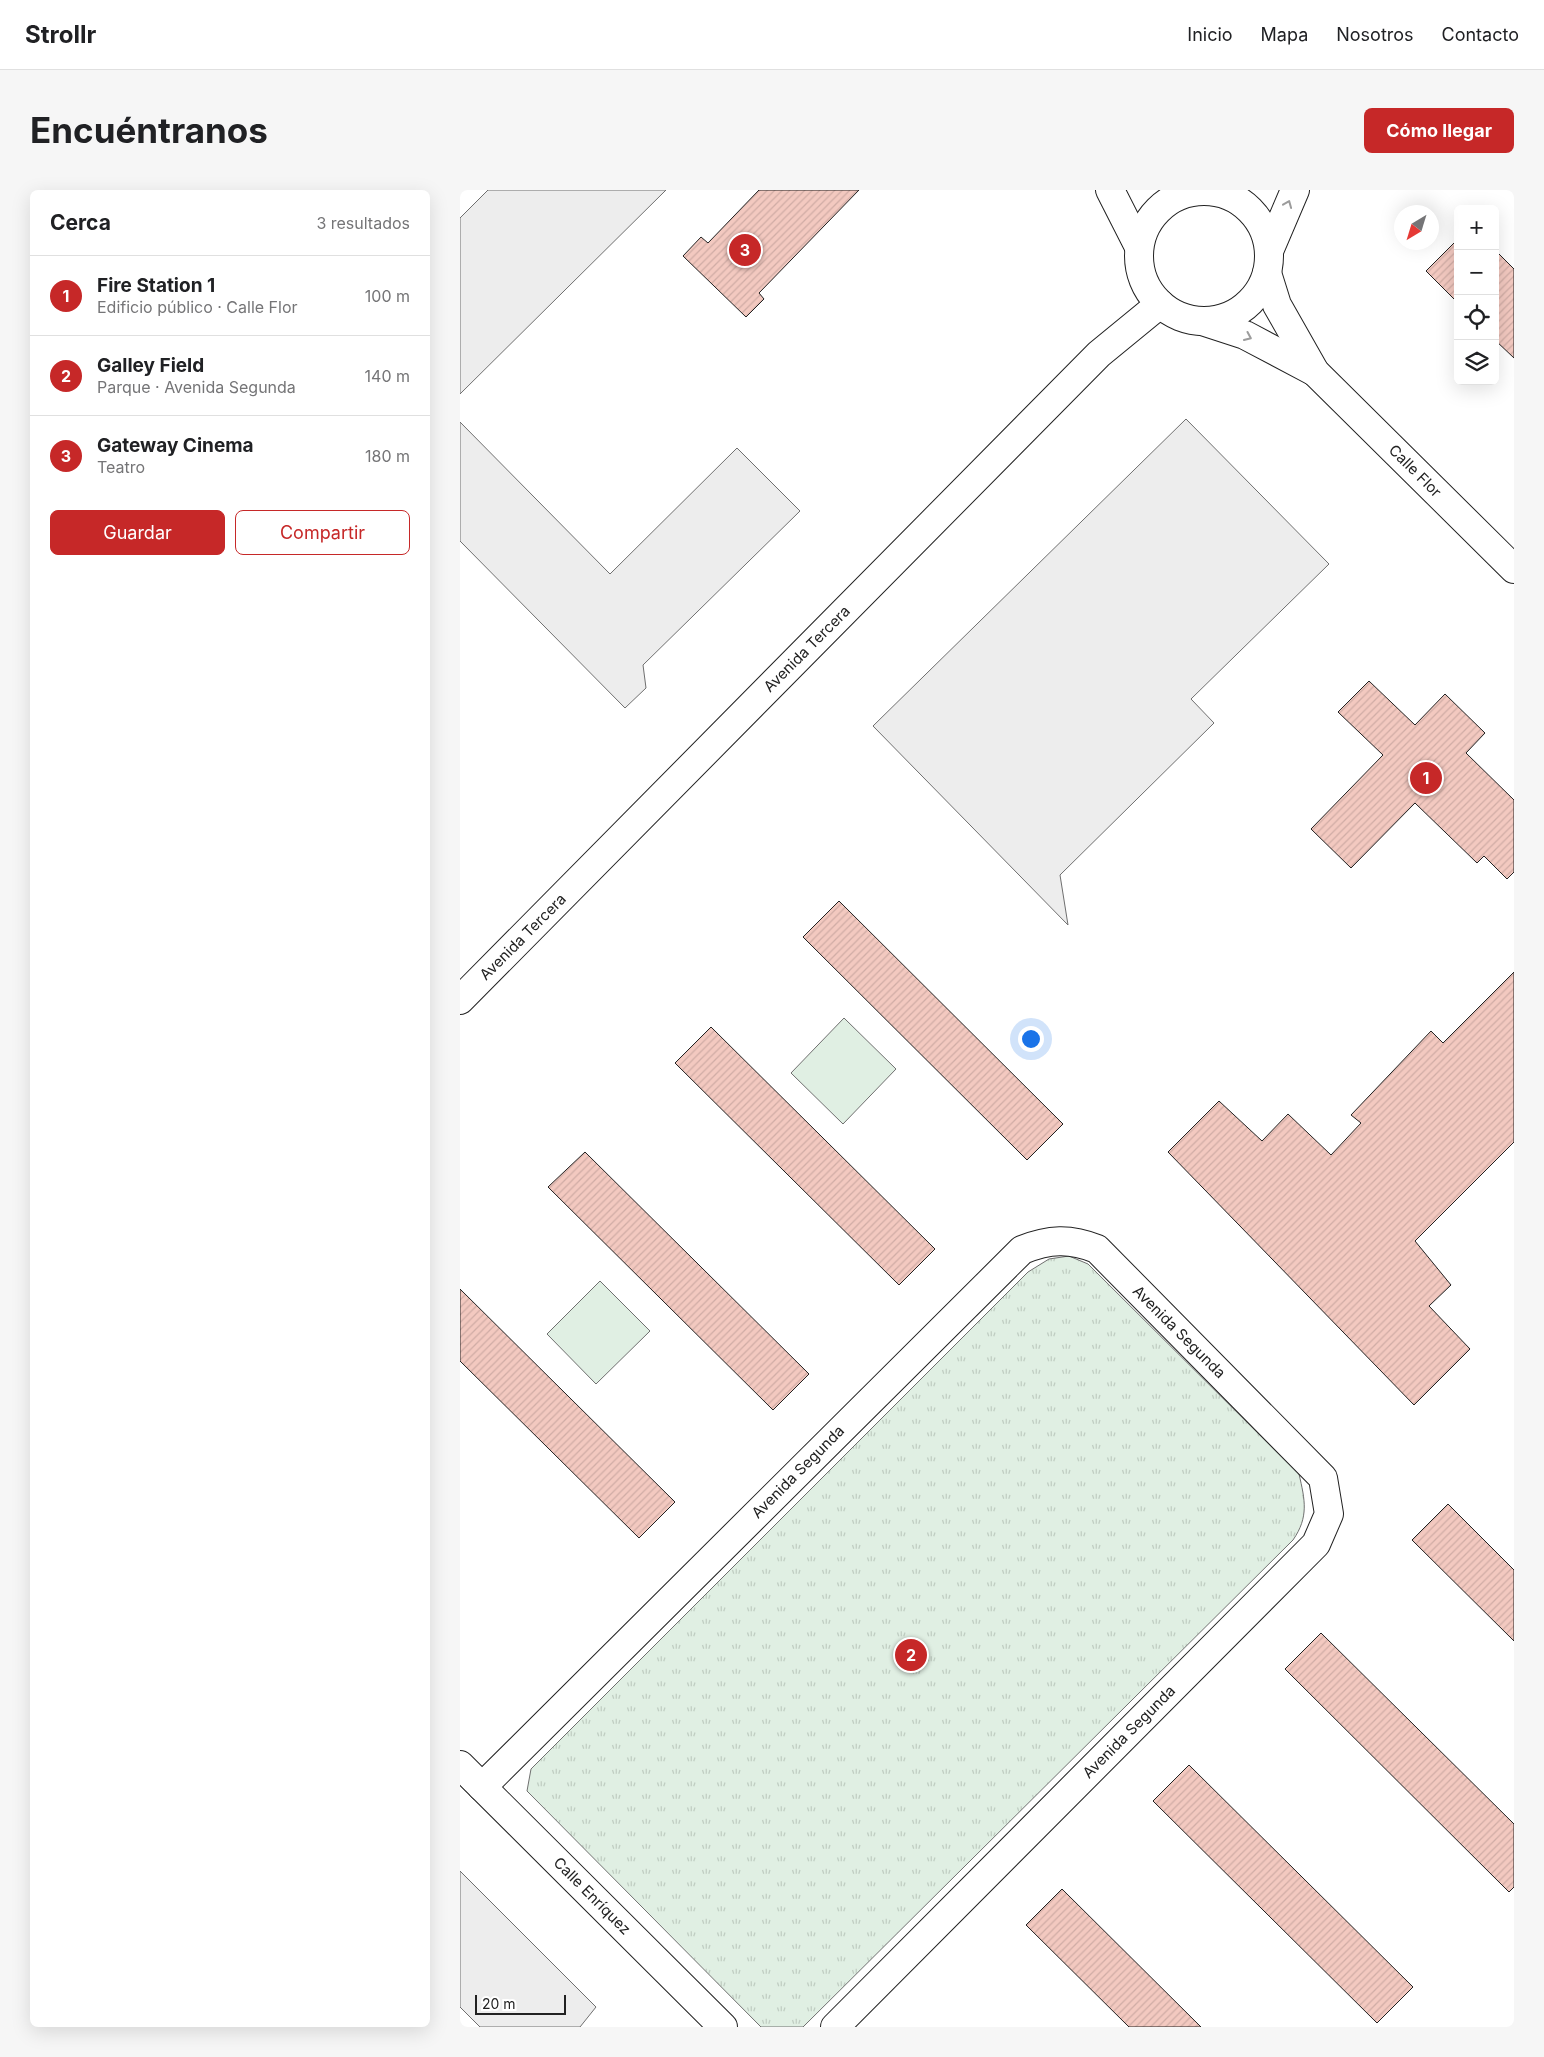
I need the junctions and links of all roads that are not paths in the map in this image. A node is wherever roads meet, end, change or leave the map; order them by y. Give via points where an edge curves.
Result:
1 (1110, 190) edge
2 (1295, 190) edge
3 (1199, 191) edge
4 (1139, 247) junction
5 (1268, 262) junction
6 (1160, 304) junction
7 (1202, 321) junction
8 (1315, 372) junction
9 (1514, 570) edge
10 (460, 1000) edge
11 (460, 1765) edge
12 (482, 1787) junction
13 (723, 2027) edge
14 (835, 2027) edge

1 - 4 street
5 -> 2 street
3 - 4 street via 1173,198 1157,209 1145,226
3 - 5 street via 1228,195 1244,204 1265,234
4 - 6 street via 1139,268 1147,288
5 - 7 street via 1258,292 1244,308 1224,318
5 - 8 street, Calle Flor via 1277,305
6 - 7 street via 1180,316
6 - 10 street, Avenida Tercera via 1099,354
7 -> 8 street, Calle Flor via 1245,335
8 - 9 street, Calle Flor
11 - 12 street, Calle Enríquez
12 - 13 street, Calle Enríquez
12 - 14 street, Avenida Segunda via 1022,1250 1040,1242 1062,1240 1080,1242 1097,1249 1323,1478 1328,1514 1316,1544

